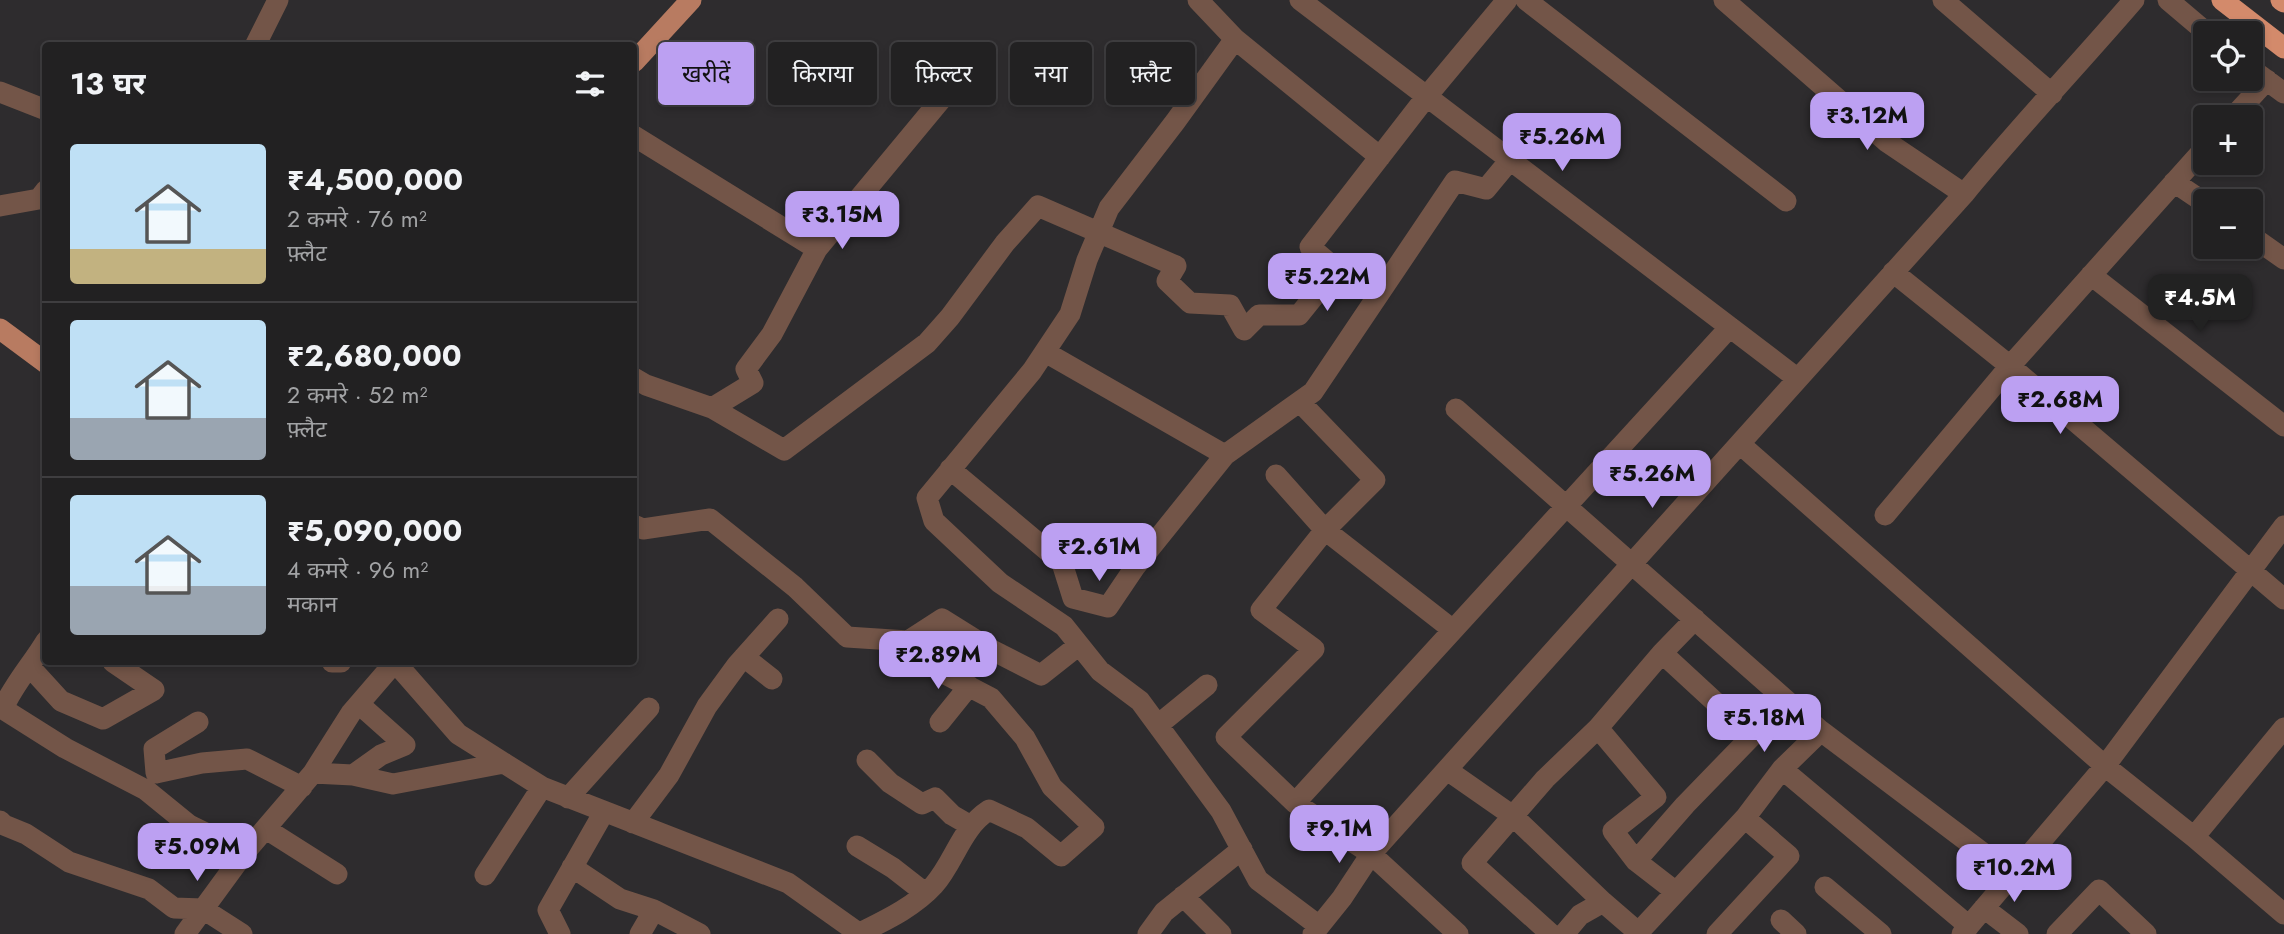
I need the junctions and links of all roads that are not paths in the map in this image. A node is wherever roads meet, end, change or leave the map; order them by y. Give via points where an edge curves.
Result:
1 (691, 0) edge
2 (1198, 0) edge
3 (1300, 0) edge
4 (1507, 0) edge
5 (1526, 0) edge
6 (1724, 0) edge
7 (1943, 0) edge
8 (2134, 0) edge
9 (2168, 0) edge
10 (2222, 0) edge
11 (269, 4) edge
12 (2193, 21) edge
13 (1235, 39) junction
14 (256, 42) edge
15 (2284, 48) edge
16 (637, 59) edge
17 (2263, 77) edge
18 (0, 92) edge
19 (2284, 93) edge
20 (2052, 94) junction
21 (1427, 96) junction
22 (937, 105) edge
23 (42, 108) edge
24 (637, 138) edge
25 (1380, 157) junction
26 (1510, 160) junction
27 (2193, 161) edge
28 (2174, 182) junction
29 (1964, 194) junction
30 (42, 195) edge
31 (2193, 195) edge
32 (1786, 201) dead end
33 (0, 206) edge
34 (1099, 233) junction
35 (2263, 245) edge
36 (817, 249) junction
37 (2284, 259) edge
38 (1893, 272) junction
39 (2091, 275) junction
40 (1730, 327) junction
41 (0, 330) edge
42 (1045, 352) junction
43 (42, 360) edge
44 (2010, 366) junction
45 (1798, 379) junction
46 (638, 387) edge
47 (1300, 402) junction
48 (712, 408) junction
49 (1456, 409) dead end
50 (2284, 426) edge
51 (1740, 444) junction
52 (1225, 455) junction
53 (950, 469) junction
54 (1276, 475) dead end
55 (1567, 505) junction
56 (1885, 515) dead end
57 (637, 526) edge
58 (2284, 526) edge
59 (1325, 530) junction
60 (1633, 563) junction
61 (2250, 570) junction
62 (1073, 598) junction
63 (2284, 599) edge
64 (1037, 608) junction
65 (778, 619) dead end
66 (1695, 619) junction
67 (1454, 630) junction
68 (1079, 645) junction
69 (42, 648) edge
70 (1662, 653) junction
71 (744, 657) junction
72 (117, 665) edge
73 (392, 665) edge
74 (398, 665) edge
75 (30, 667) junction
76 (947, 675) dead end
77 (772, 679) dead end
78 (1207, 685) dead end
79 (969, 687) junction
80 (359, 704) junction
81 (649, 708) dead end
82 (1, 711) edge
83 (198, 722) dead end
84 (940, 722) dead end
85 (1158, 725) junction
86 (2284, 727) edge
87 (1598, 728) junction
88 (1821, 731) junction
89 (2276, 753) edge
90 (867, 760) dead end
91 (504, 763) junction
92 (2105, 766) junction
93 (1782, 769) junction
94 (1447, 770) junction
95 (353, 775) junction
96 (307, 780) junction
97 (542, 788) junction
98 (568, 797) junction
99 (1295, 803) junction
100 (604, 812) junction
101 (1513, 817) junction
102 (1745, 818) junction
103 (0, 821) edge
104 (634, 823) junction
105 (971, 826) junction
106 (266, 829) junction
107 (2194, 837) junction
108 (857, 846) dead end
109 (1242, 849) junction
110 (1371, 854) junction
111 (242, 856) junction
112 (1636, 861) junction
113 (572, 867) junction
114 (337, 874) dead end
115 (485, 875) dead end
116 (2012, 875) junction
117 (1825, 887) dead end
118 (925, 892) junction
119 (1676, 892) junction
120 (1183, 896) junction
121 (1603, 902) junction
122 (1984, 908) junction
123 (203, 909) junction
124 (654, 910) junction
125 (2284, 914) edge
126 (1316, 930) edge
127 (1966, 930) edge
128 (1638, 933) edge
129 (185, 934) edge
130 (242, 934) edge
131 (560, 934) edge
132 (640, 934) edge
133 (701, 934) edge
134 (860, 934) edge
135 (1149, 934) edge
136 (1221, 934) edge
137 (1458, 934) edge
138 (1551, 934) edge
139 (1564, 934) edge
140 (1717, 934) edge
141 (1881, 934) edge
142 (2018, 934) edge
143 (2057, 934) edge
144 (2146, 934) edge

1 - 16 main road
2 - 13 street
3 - 21 street
4 - 21 street
5 - 32 street
6 - 29 street via 1887,142
7 - 20 street
8 - 20 street
9 - 12 street
10 - 15 highway
11 - 14 street
13 - 25 street
13 - 34 street via 1109,208
17 - 19 street
18 - 23 street
20 - 29 street
21 - 25 street
21 - 26 street
22 - 36 street
24 - 36 street
25 - 34 street via 1310,247 1336,269 1299,315 1259,315 1244,330 1230,305 1190,303 1182,296 1167,281 1175,266
26 - 40 street
26 - 47 street via 1486,189 1455,181 1313,393
27 - 28 street
28 - 31 street
28 - 39 street
29 - 38 street
30 - 33 street
34 - 42 street via 1070,314
34 - 48 street via 1038,206 927,342 784,450
35 - 37 street
36 - 48 street via 772,334 746,369 753,383
38 - 44 street
38 - 45 street
39 - 44 street
39 - 50 street
40 - 45 street
40 - 55 street
41 - 43 main road
42 - 52 street
42 - 53 street
44 - 56 street
44 - 61 street
45 - 51 street
46 - 48 street
47 - 52 street
47 - 59 street via 1375,480
49 - 55 street
51 - 60 street
51 - 92 street
52 - 62 street via 1108,607
53 - 62 street via 1062,563
53 - 64 street via 927,498 934,521 1000,583
54 - 59 street
55 - 60 street
55 - 67 street
57 - 68 street via 710,519 795,587 847,637 908,641 942,619 1041,675
58 - 61 street
59 - 67 street
59 - 99 street via 1261,610 1314,649 1226,737
60 - 66 street
60 - 94 street
61 - 63 street
61 - 92 street
62 - 64 street
64 - 68 street via 1064,626
65 - 71 street
66 - 70 street
66 - 88 street
67 - 99 street
68 - 85 street via 1100,671 1140,701
69 - 75 street
70 - 87 street
70 - 112 street via 1752,736
71 - 77 street
71 - 104 street via 707,706 669,775
72 - 75 street via 154,690 103,719 61,701
73 - 80 street
74 - 91 street via 458,734
75 - 82 street
76 - 79 street
78 - 85 street
79 - 84 street
79 - 105 street via 991,698 1025,738 1052,788 1094,827 1061,856 1027,828 989,810
80 - 95 street via 404,745
80 - 96 street
81 - 98 street
82 - 111 street via 146,790 189,825
83 - 96 street via 154,749 156,773 247,759
85 - 109 street via 1221,811
86 - 89 street
87 - 101 street
87 - 112 street via 1656,797 1613,831
88 - 93 street
88 - 116 street
89 - 107 street
90 - 105 street via 890,783 922,804 934,798
91 - 95 street via 393,784
91 - 97 street
92 - 107 street
92 - 116 street
93 - 102 street
93 - 127 street
94 - 101 street
94 - 110 street
95 - 96 street
96 - 106 street
97 - 98 street
97 - 115 street
98 - 100 street
99 - 110 street
100 - 104 street
100 - 113 street
101 - 121 street
101 - 138 street via 1472,863
102 - 119 street
102 - 140 street via 1789,856
103 - 123 street via 69,862 149,889 174,908
104 - 134 street via 788,883
105 - 118 street
106 - 111 street
106 - 114 street
107 - 125 street
108 - 118 street
109 - 120 street
109 - 126 street via 1258,880
110 - 126 street
110 - 137 street
111 - 123 street
112 - 119 street
113 - 124 street via 620,899
113 - 131 street via 548,910
116 - 122 street
117 - 141 street
118 - 134 street via 898,914
119 - 128 street
120 - 135 street
120 - 136 street
121 - 128 street
121 - 139 street via 1580,915
122 - 127 street
122 - 142 street
123 - 129 street
123 - 130 street
124 - 132 street
124 - 133 street
143 - 144 street via 2099,890

